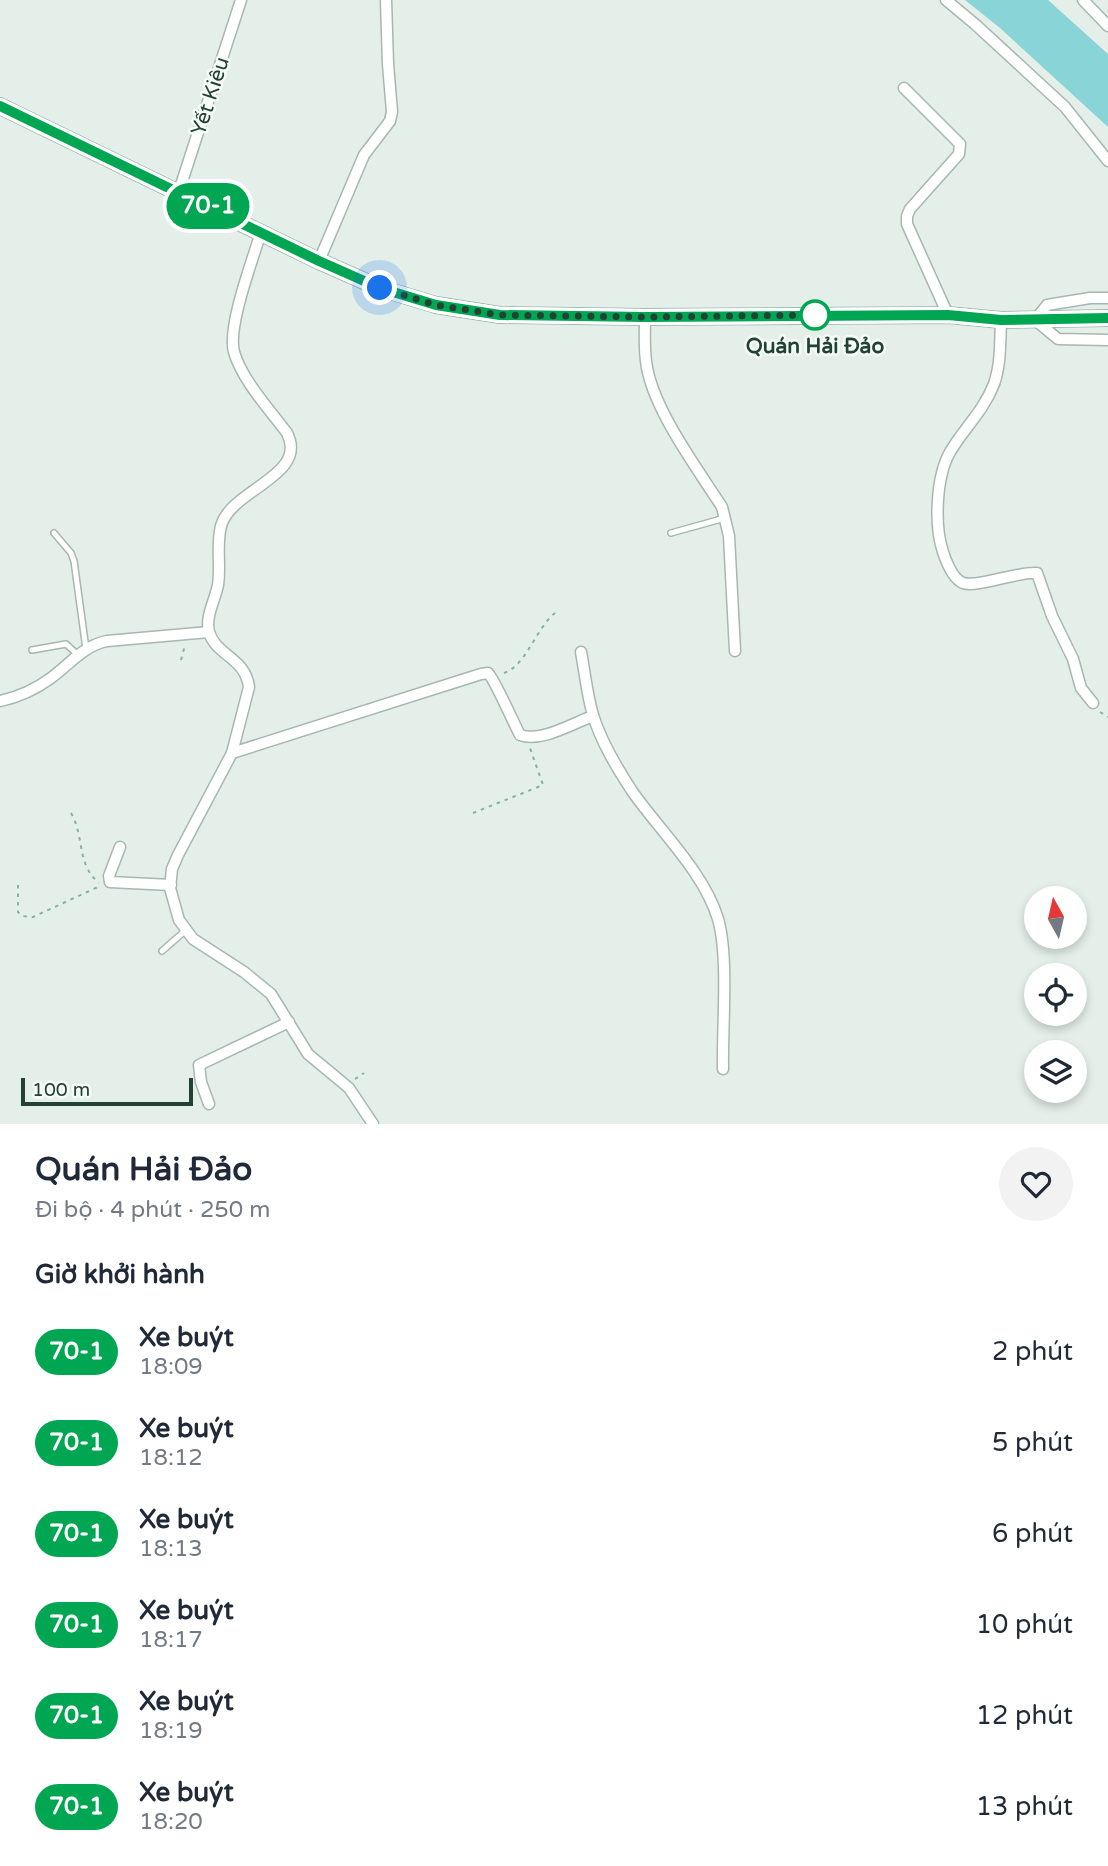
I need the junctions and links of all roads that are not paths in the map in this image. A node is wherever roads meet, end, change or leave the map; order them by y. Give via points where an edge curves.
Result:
1 (241, 0) edge
2 (386, 0) edge
3 (946, 0) edge
4 (1087, 1) edge
5 (1108, 26) edge
6 (904, 88) dead end
7 (3, 109) edge
8 (1108, 161) edge
9 (178, 191) junction
10 (261, 232) junction
11 (319, 261) junction
12 (1108, 298) edge
13 (948, 315) junction
14 (645, 317) junction
15 (1108, 318) edge
16 (1001, 320) junction
17 (1035, 320) junction
18 (1108, 340) edge
19 (725, 517) junction
20 (54, 533) dead end
21 (671, 533) dead end
22 (209, 632) junction
23 (32, 650) dead end
24 (735, 651) dead end
25 (82, 652) junction
26 (581, 652) dead end
27 (0, 701) edge
28 (1093, 703) dead end
29 (593, 716) junction
30 (232, 753) junction
31 (120, 847) dead end
32 (171, 885) junction
33 (186, 930) junction
34 (162, 951) dead end
35 (289, 1022) junction
36 (723, 1069) dead end
37 (209, 1104) dead end
38 (373, 1124) edge

1 - 9 street, Yết Kiêu
2 - 11 street via 390,121 364,155
3 - 8 street via 1065,107
4 - 5 street
6 - 13 street via 960,144 960,154 906,216
7 - 9 main road
9 - 10 main road
10 - 11 main road
10 - 22 street via 233,334 234,351 242,370 287,433 292,453 279,471 226,514
11 - 14 main road via 380,288 436,305 500,315
12 - 17 street via 1047,306
13 - 14 main road
13 - 16 main road
14 - 19 street via 646,362 652,386
15 - 17 main road
16 - 17 main road
16 - 28 street via 995,381 985,404 950,453 936,528 944,557 962,583 1037,573 1081,688
17 - 18 street via 1058,339
19 - 21 lane
19 - 24 street
20 - 25 lane via 74,561
22 - 25 street via 107,640
22 - 30 street via 247,676 249,687
23 - 25 lane via 66,644
25 - 27 street via 40,686
26 - 29 street
29 - 30 street via 546,734 520,735 488,673
29 - 36 street via 615,765 663,829 718,917
30 - 32 street via 178,855
31 - 32 street via 110,882
32 - 33 street via 173,904
33 - 34 lane
33 - 35 street via 263,986
35 - 37 street via 199,1065
35 - 38 street via 308,1054 349,1088

